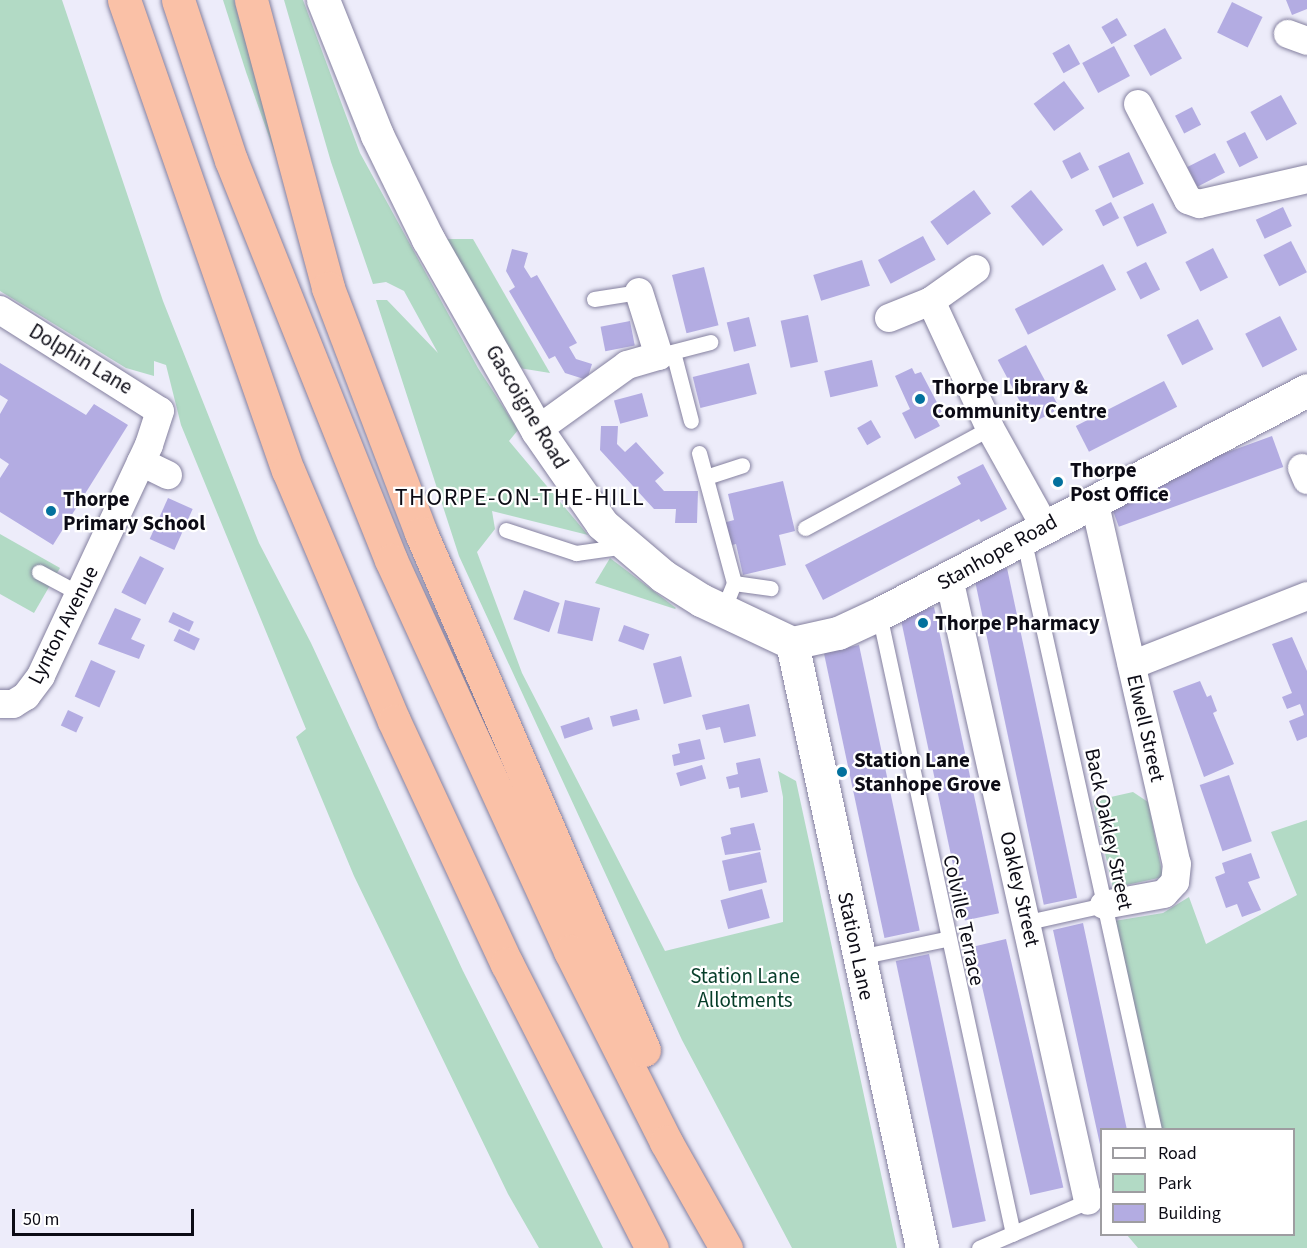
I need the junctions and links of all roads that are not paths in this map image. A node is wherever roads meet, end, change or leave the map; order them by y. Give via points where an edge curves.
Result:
1 (124, 0) edge
2 (178, 0) edge
3 (251, 0) edge
4 (323, 0) edge
5 (1138, 105) dead end
6 (1307, 179) edge
7 (976, 269) dead end
8 (639, 292) joint
9 (594, 299) dead end
10 (931, 301) junction
11 (0, 310) edge
12 (889, 318) dead end
13 (710, 342) dead end
14 (666, 354) junction
15 (1307, 390) edge
16 (160, 411) joint
17 (691, 421) dead end
18 (990, 428) junction
19 (537, 430) junction
20 (699, 453) dead end
21 (141, 462) junction
22 (742, 465) dead end
23 (168, 475) dead end
24 (706, 477) junction
25 (1094, 500) junction
26 (805, 528) dead end
27 (506, 530) dead end
28 (1033, 531) junction
29 (626, 546) junction
30 (39, 572) dead end
31 (949, 578) junction
32 (771, 588) dead end
33 (80, 594) junction
34 (1307, 596) edge
35 (729, 597) junction
36 (879, 614) junction
37 (792, 643) junction
38 (1132, 665) junction
39 (0, 704) edge
40 (1104, 904) junction
41 (1028, 922) junction
42 (946, 939) junction
43 (859, 957) junction
44 (1154, 1128) edge
45 (1095, 1198) edge
46 (1013, 1234) junction
47 (652, 1248) edge
48 (726, 1248) edge
49 (734, 1248) edge
50 (922, 1248) edge
51 (979, 1248) edge

1 - 47 highway via 288,470 394,721 492,933
2 - 48 highway via 231,160 391,560 570,951 666,1142
3 - 49 highway via 328,288 416,522 597,948
4 - 19 street, Gascoigne Road via 377,135 428,238
5 - 6 street via 1188,200 1199,204
7 - 10 street
8 - 9 lane
8 - 14 street
10 - 12 street
10 - 18 street
11 - 16 street, Dolphin Lane
13 - 14 lane
14 - 17 lane
14 - 19 street via 627,365
15 - 25 street, Stanhope Road
16 - 21 street, Lynton Avenue
18 - 26 lane
18 - 28 street
19 - 29 street, Gascoigne Road via 602,524
20 - 24 lane
21 - 23 street
21 - 33 street, Lynton Avenue
22 - 24 lane
24 - 35 lane
25 - 28 street, Stanhope Road
25 - 38 street, Elwell Street
27 - 29 lane via 576,553
28 - 31 street, Stanhope Road
28 - 40 lane, Back Oakley Street
29 - 35 street, Gascoigne Road via 663,576
30 - 33 lane
31 - 36 street, Stanhope Road
31 - 41 street, Oakley Street
32 - 35 lane
33 - 39 street, Lynton Avenue via 42,676 19,700
34 - 38 street
35 - 37 street, Gascoigne Road
36 - 37 street via 838,633
36 - 42 lane, Colville Terrace
37 - 43 street, Station Lane
38 - 40 street, Elwell Street via 1178,864 1175,882 1164,894
40 - 41 lane
40 - 44 lane, Back Oakley Street
41 - 45 street, Oakley Street
42 - 43 lane
42 - 46 lane, Colville Terrace
43 - 50 street, Station Lane
45 - 46 lane
46 - 51 lane

